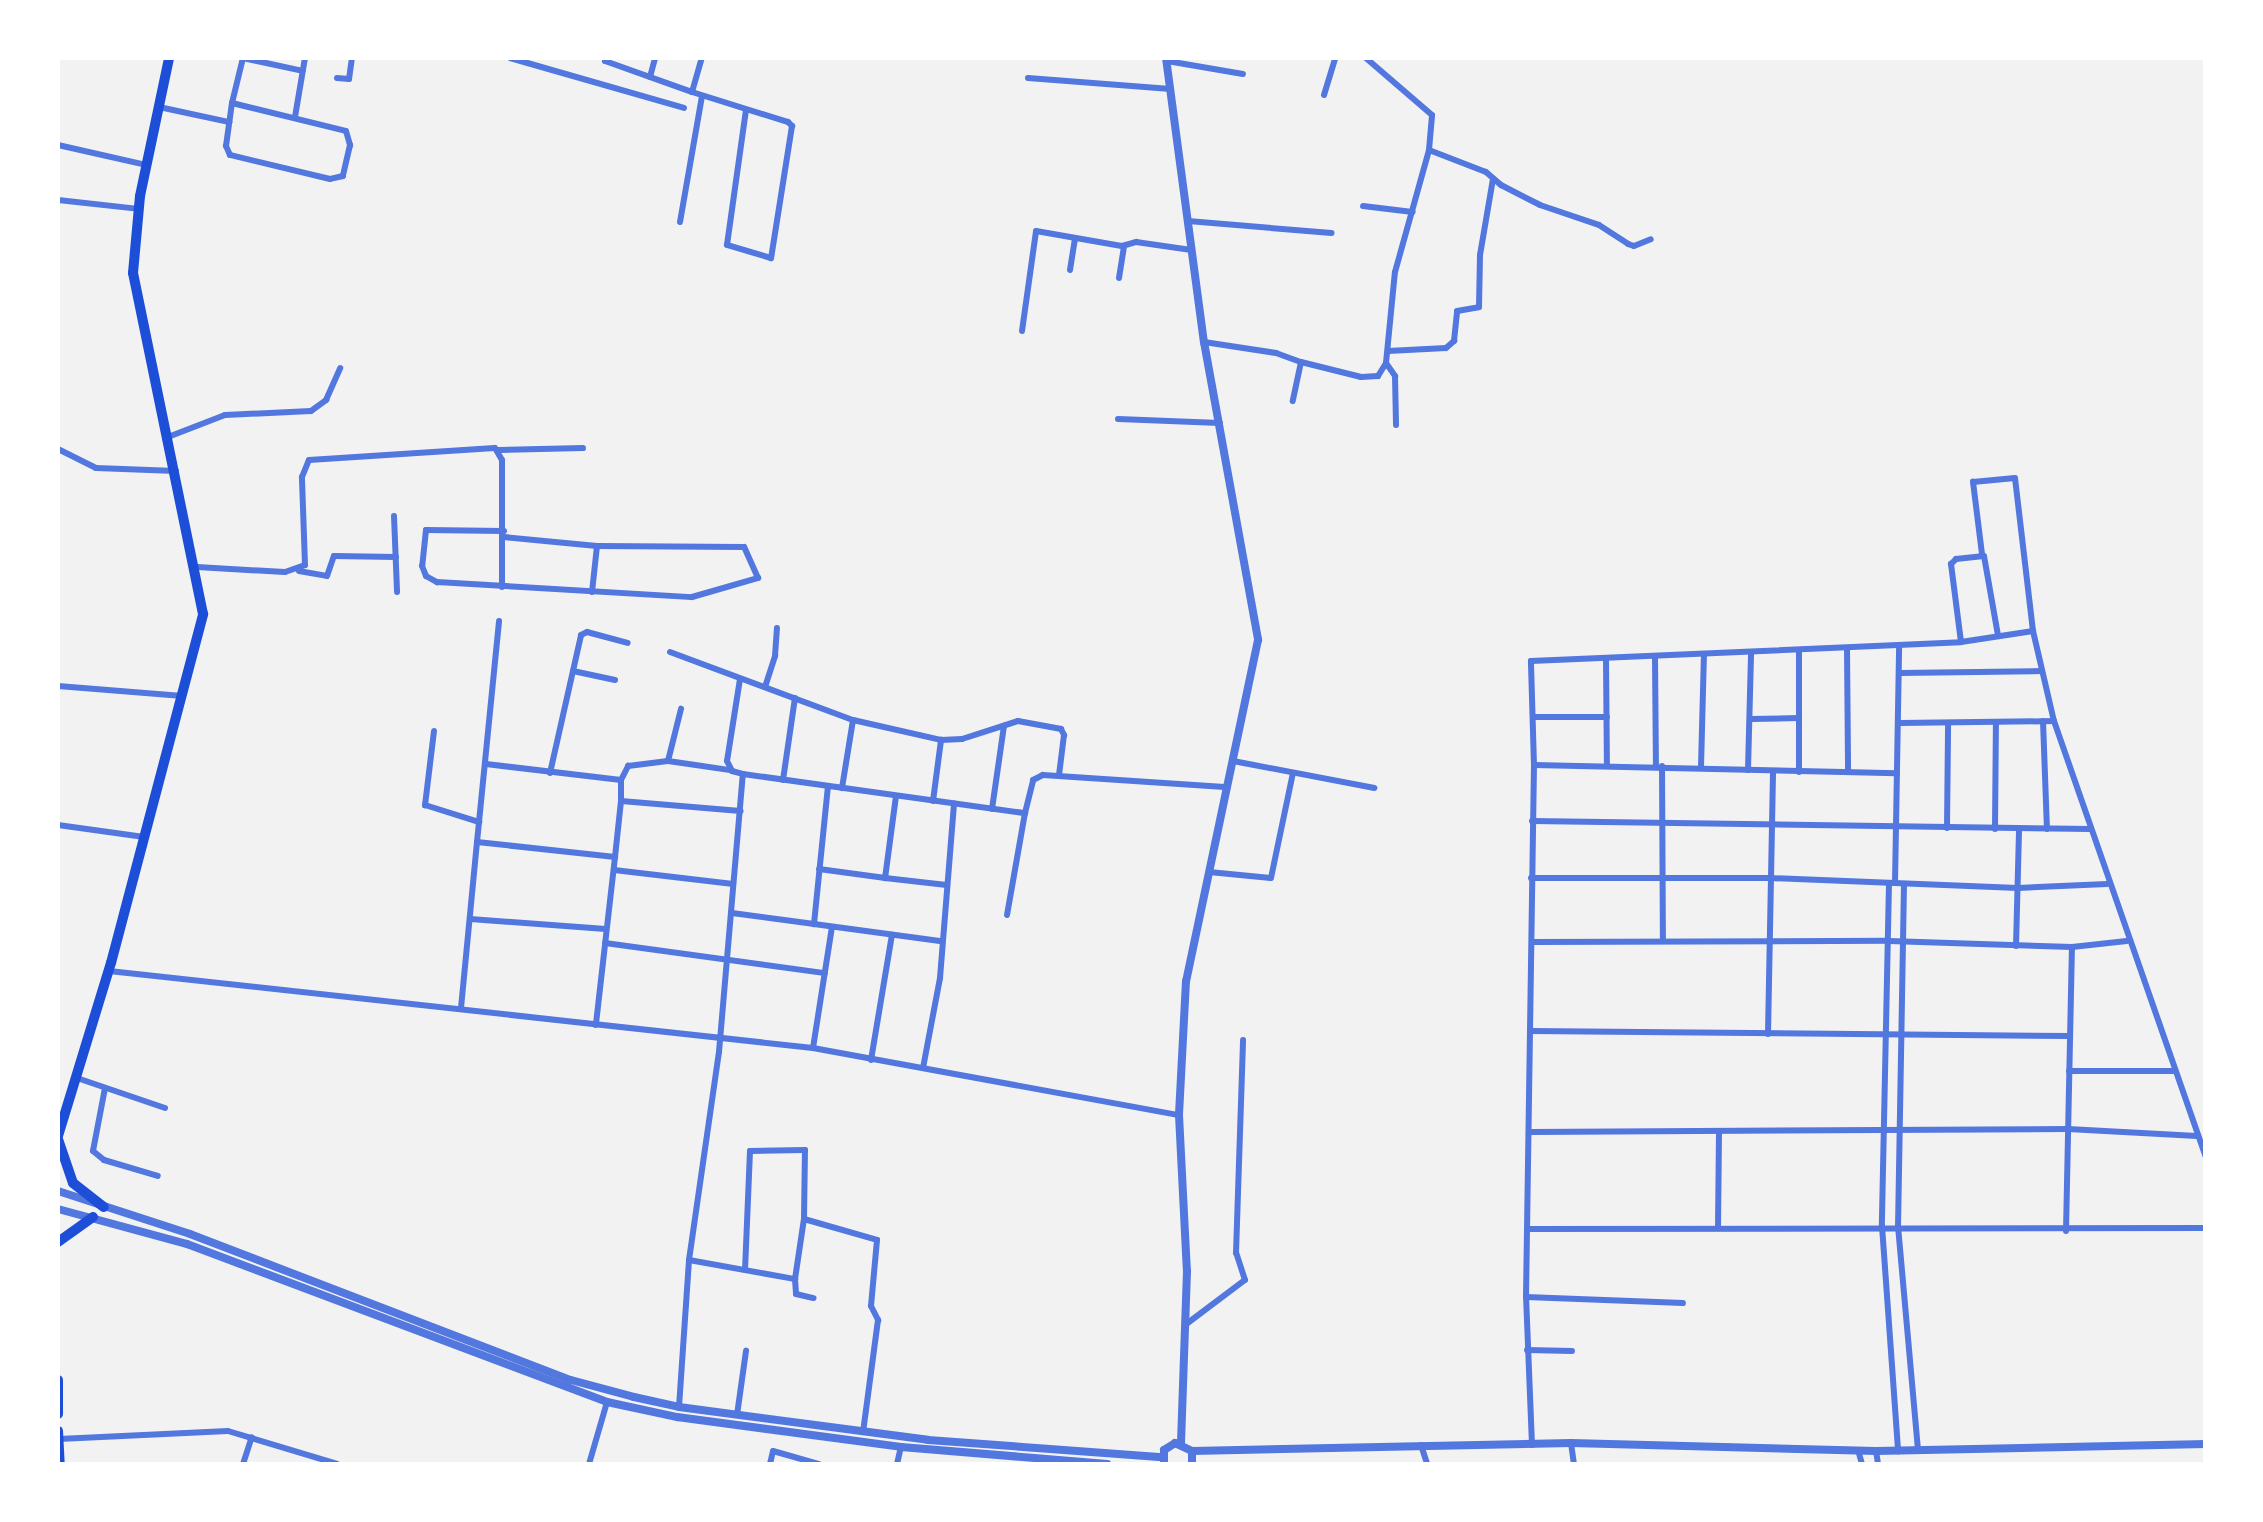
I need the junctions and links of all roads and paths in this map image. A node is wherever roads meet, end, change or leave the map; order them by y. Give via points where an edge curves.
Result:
1 (169, 58) edge
2 (306, 58) edge
3 (352, 58) edge
4 (510, 58) edge
5 (594, 58) edge
6 (656, 58) edge
7 (702, 58) edge
8 (1335, 58) edge
9 (1366, 58) edge
10 (605, 59) edge
11 (1167, 59) edge
12 (303, 70) junction
13 (1243, 74) dead end
14 (650, 77) junction
15 (337, 78) dead end
16 (1028, 78) dead end
17 (1170, 89) junction
18 (692, 92) junction
19 (1324, 95) dead end
20 (702, 96) junction
21 (232, 103) junction
22 (158, 107) junction
23 (684, 108) dead end
24 (746, 110) junction
25 (295, 118) junction
26 (229, 122) junction
27 (58, 145) edge
28 (1430, 150) junction
29 (146, 165) junction
30 (1493, 179) junction
31 (58, 200) edge
32 (1363, 206) dead end
33 (139, 209) junction
34 (1413, 212) junction
35 (1188, 220) junction
36 (680, 222) dead end
37 (1331, 234) dead end
38 (1076, 238) junction
39 (1650, 238) dead end
40 (1124, 246) junction
41 (1192, 250) junction
42 (1070, 270) dead end
43 (1119, 278) dead end
44 (1022, 331) dead end
45 (1204, 342) junction
46 (1388, 350) junction
47 (1301, 362) junction
48 (1386, 363) junction
49 (340, 368) dead end
50 (1293, 401) dead end
51 (1118, 420) dead end
52 (1220, 423) junction
53 (1396, 425) dead end
54 (168, 438) junction
55 (583, 448) dead end
56 (58, 449) edge
57 (498, 450) junction
58 (177, 471) junction
59 (394, 516) dead end
60 (504, 534) junction
61 (596, 546) junction
62 (1982, 554) junction
63 (396, 557) junction
64 (196, 566) junction
65 (299, 571) junction
66 (502, 587) junction
67 (396, 592) dead end
68 (592, 592) junction
69 (499, 621) dead end
70 (777, 628) dead end
71 (2033, 631) junction
72 (1998, 636) junction
73 (1962, 642) junction
74 (628, 643) dead end
75 (1899, 646) junction
76 (1847, 648) junction
77 (1798, 651) junction
78 (670, 652) dead end
79 (1751, 654) junction
80 (1704, 656) junction
81 (1654, 658) junction
82 (1606, 659) junction
83 (574, 671) junction
84 (2042, 671) junction
85 (1900, 673) junction
86 (740, 679) junction
87 (615, 680) dead end
88 (58, 686) edge
89 (765, 687) junction
90 (184, 696) junction
91 (795, 698) junction
92 (681, 709) dead end
93 (1534, 717) junction
94 (1606, 718) junction
95 (1799, 718) junction
96 (1752, 719) junction
97 (853, 720) junction
98 (2043, 721) junction
99 (2054, 721) junction
100 (1900, 723) junction
101 (1948, 724) junction
102 (1996, 724) junction
103 (1004, 726) junction
104 (434, 731) dead end
105 (941, 740) junction
106 (1234, 761) junction
107 (668, 762) junction
108 (486, 764) junction
109 (1607, 764) junction
110 (1534, 766) junction
111 (1660, 766) junction
112 (1702, 767) junction
113 (732, 770) junction
114 (1748, 770) junction
115 (1772, 772) junction
116 (1799, 772) junction
117 (1848, 772) junction
118 (550, 773) junction
119 (1293, 773) junction
120 (1896, 773) junction
121 (743, 774) junction
122 (1060, 775) junction
123 (620, 780) junction
124 (783, 780) junction
125 (828, 786) junction
126 (842, 788) junction
127 (1226, 788) junction
128 (1374, 788) dead end
129 (896, 796) junction
130 (621, 801) junction
131 (933, 801) junction
132 (954, 804) junction
133 (992, 809) junction
134 (741, 810) junction
135 (1025, 813) junction
136 (1663, 821) junction
137 (479, 822) junction
138 (1532, 822) junction
139 (1771, 824) junction
140 (58, 825) edge
141 (1896, 828) junction
142 (1948, 828) junction
143 (2047, 829) junction
144 (1995, 830) junction
145 (2019, 830) junction
146 (2090, 830) junction
147 (145, 837) junction
148 (477, 842) junction
149 (615, 857) junction
150 (819, 868) junction
151 (614, 870) junction
152 (1209, 872) junction
153 (886, 878) junction
154 (1531, 878) junction
155 (1769, 878) junction
156 (1662, 881) junction
157 (1896, 883) junction
158 (733, 884) junction
159 (2107, 884) junction
160 (948, 885) junction
161 (2018, 888) junction
162 (732, 913) junction
163 (1007, 915) dead end
164 (470, 919) junction
165 (814, 924) junction
166 (832, 928) junction
167 (606, 929) junction
168 (892, 934) junction
169 (1663, 940) junction
170 (1889, 940) junction
171 (940, 941) junction
172 (2128, 941) junction
173 (605, 942) junction
174 (1532, 942) junction
175 (1767, 942) junction
176 (1904, 942) junction
177 (2016, 946) junction
178 (2072, 946) junction
179 (727, 959) junction
180 (108, 972) junction
181 (825, 973) junction
182 (461, 1008) junction
183 (596, 1025) junction
184 (1530, 1031) junction
185 (1768, 1034) junction
186 (1888, 1034) junction
187 (1904, 1034) junction
188 (2070, 1036) junction
189 (720, 1038) junction
190 (1244, 1040) dead end
191 (813, 1048) junction
192 (871, 1060) junction
193 (923, 1068) junction
194 (2069, 1071) junction
195 (2175, 1071) junction
196 (76, 1078) junction
197 (104, 1088) junction
198 (164, 1108) dead end
199 (1179, 1115) junction
200 (1886, 1129) junction
201 (1902, 1129) junction
202 (2068, 1129) junction
203 (1719, 1131) junction
204 (1531, 1132) junction
205 (2197, 1136) junction
206 (58, 1137) edge
207 (2206, 1158) edge
208 (158, 1176) dead end
209 (62, 1192) edge
210 (104, 1208) junction
211 (59, 1209) edge
212 (93, 1218) junction
213 (804, 1219) junction
214 (1882, 1226) junction
215 (1898, 1226) junction
216 (1718, 1228) junction
217 (2206, 1228) edge
218 (1527, 1229) junction
219 (2066, 1231) junction
220 (58, 1242) edge
221 (688, 1260) junction
222 (744, 1270) junction
223 (795, 1279) junction
224 (1526, 1297) junction
225 (814, 1298) dead end
226 (1683, 1304) dead end
227 (1186, 1325) junction
228 (1527, 1350) junction
229 (746, 1351) dead end
230 (1572, 1351) dead end
231 (58, 1380) edge
232 (607, 1402) junction
233 (678, 1407) junction
234 (58, 1414) edge
235 (737, 1414) junction
236 (864, 1432) junction
237 (58, 1435) edge
238 (252, 1436) junction
239 (1181, 1443) junction
240 (1571, 1443) junction
241 (2206, 1444) edge
242 (1421, 1445) junction
243 (1532, 1445) junction
244 (900, 1447) junction
245 (1858, 1450) junction
246 (1192, 1451) junction
247 (1876, 1451) junction
248 (1898, 1451) junction
249 (1918, 1451) junction
250 (317, 1461) edge
251 (1163, 1461) edge
252 (60, 1464) edge
253 (244, 1464) edge
254 (337, 1464) edge
255 (588, 1464) edge
256 (770, 1464) edge
257 (819, 1464) edge
258 (897, 1464) edge
259 (1107, 1464) edge
260 (1192, 1464) edge
261 (1427, 1464) edge
262 (1574, 1464) edge
263 (1862, 1464) edge
264 (1878, 1464) edge

1 - 22 main road
2 - 12 street
3 - 15 street via 348,80
4 - 23 street
5 - 10 street
6 - 14 street
7 - 18 street
8 - 19 street
9 - 28 street via 1430,110
10 - 14 street
11 - 13 street
11 - 17 street
12 - 21 street via 244,58
12 - 25 street
14 - 18 street
16 - 17 street
17 - 35 street
18 - 20 street
20 - 24 street
20 - 36 street
21 - 25 street
21 - 26 street
22 - 26 street
22 - 29 main road
24 - 24 street via 792,126 771,258 727,245
25 - 26 street via 348,134 341,178 230,155
27 - 29 street
28 - 30 street
28 - 34 street
29 - 33 main road
30 - 39 street via 1628,244
30 - 46 street via 1479,307 1457,311 1454,341 1446,348
31 - 33 street
32 - 34 street
33 - 54 main road via 136,300
34 - 46 street via 1395,272
35 - 37 street
35 - 41 street
38 - 40 street
38 - 42 street
38 - 44 street via 1034,234
40 - 41 street
40 - 43 street
41 - 45 street
45 - 47 street
45 - 52 street
46 - 48 street
47 - 48 street via 1361,377 1378,376
47 - 50 street
48 - 53 street via 1395,376
49 - 54 street via 326,400 311,411 225,415
51 - 52 street
52 - 106 street via 1258,624 1257,662
54 - 58 main road
55 - 57 street
56 - 58 street via 96,468
57 - 60 street
57 - 65 street via 309,460 302,477 307,561
58 - 64 main road
59 - 63 street
60 - 61 street
60 - 66 street
60 - 66 street via 426,530 422,566 437,582
61 - 68 street
61 - 68 street via 744,547 758,578 692,597
62 - 71 street via 1972,482 2015,478
62 - 72 street
62 - 73 street via 1951,564
63 - 65 street via 334,556 328,576
63 - 67 street
64 - 65 street
64 - 90 main road via 204,614
66 - 68 street
69 - 108 street
70 - 89 street
71 - 72 street
71 - 84 street
72 - 73 street
73 - 75 street
74 - 83 street via 582,633
75 - 76 street
75 - 85 street
76 - 77 street
76 - 117 street
77 - 79 street
77 - 95 street
78 - 86 street
79 - 80 street
79 - 96 street
80 - 81 street
80 - 112 street
81 - 82 street
81 - 111 street
82 - 93 street via 1531,661
82 - 94 street
83 - 87 street
83 - 118 street
84 - 85 street
84 - 99 street
85 - 100 street
86 - 89 street
86 - 113 street via 727,761
88 - 90 street
89 - 91 street
90 - 147 main road
91 - 97 street
91 - 124 street
92 - 107 street
93 - 94 street
93 - 110 street
94 - 109 street
95 - 96 street
95 - 116 street
96 - 114 street
97 - 105 street
97 - 126 street
98 - 99 street
98 - 102 street
98 - 143 street
99 - 146 street
100 - 101 street
100 - 120 street
101 - 102 street
101 - 142 street
102 - 144 street
103 - 105 street
103 - 122 street via 1062,730
103 - 133 street
104 - 137 street via 425,805
105 - 131 street
106 - 119 street
106 - 127 street
107 - 113 street
107 - 123 street via 628,766
108 - 118 street
108 - 137 street
109 - 110 street
109 - 111 street
110 - 138 street
111 - 112 street
111 - 136 street
112 - 114 street
113 - 121 street
114 - 115 street
115 - 116 street
115 - 139 street
116 - 117 street
117 - 120 street
118 - 123 street
119 - 128 street
119 - 152 street via 1271,878
120 - 141 street
121 - 124 street
121 - 134 street
122 - 127 street
122 - 135 street via 1033,780
123 - 130 street
124 - 125 street
125 - 126 street
125 - 150 street
126 - 129 street
127 - 152 street
129 - 131 street
129 - 153 street
130 - 134 street
130 - 149 street
131 - 132 street
132 - 133 street
132 - 160 street
133 - 135 street
134 - 158 street
135 - 163 street
136 - 138 street
136 - 139 street
136 - 156 street
137 - 148 street
138 - 154 street
139 - 141 street
139 - 155 street
140 - 147 street
141 - 142 street
141 - 157 street
142 - 144 street
143 - 145 street
143 - 146 street
144 - 145 street
145 - 161 street
146 - 159 street
147 - 180 main road
148 - 149 street
148 - 164 street
149 - 151 street
150 - 153 street
150 - 165 street
151 - 158 street
151 - 167 street
152 - 199 street via 1186,982
153 - 160 street
154 - 156 street
154 - 174 street
155 - 156 street
155 - 157 street
155 - 175 street
156 - 169 street
157 - 161 street
157 - 170 street
157 - 176 street
158 - 162 street
159 - 161 street
159 - 172 street
160 - 171 street
161 - 177 street
162 - 165 street
162 - 179 street
164 - 167 street
164 - 182 street
165 - 166 street
166 - 168 street
166 - 181 street
167 - 173 street
168 - 171 street
168 - 192 street
169 - 174 street
169 - 175 street
170 - 175 street
170 - 176 street
170 - 186 street
171 - 193 street
172 - 178 street
172 - 195 street
173 - 179 street
173 - 183 street
174 - 184 street
175 - 185 street
176 - 177 street
176 - 187 street
177 - 178 street
178 - 188 street
179 - 181 street
179 - 189 street
180 - 182 street
180 - 196 main road
181 - 191 street
182 - 183 street
183 - 189 street
184 - 185 street
184 - 204 street
185 - 186 street
186 - 187 street
186 - 200 street
187 - 188 street
187 - 201 street
188 - 194 street
189 - 191 street
189 - 221 street
190 - 227 street via 1236,1252 1245,1280
191 - 192 street
192 - 193 street
193 - 199 street
194 - 195 street
194 - 202 street
195 - 205 street
196 - 197 street
196 - 206 main road
197 - 198 street
197 - 208 street via 92,1151
199 - 227 street
200 - 201 street
200 - 203 street
200 - 214 street
201 - 202 street
201 - 215 street
202 - 205 street
202 - 219 street
203 - 204 street
203 - 216 street
204 - 218 street
205 - 207 street
206 - 210 main road via 73,1182
209 - 210 street
210 - 233 street via 190,1234 571,1380
211 - 212 street
212 - 220 main road
212 - 232 street via 187,1244
213 - 222 street via 806,1151 752,1149
213 - 223 street
213 - 236 street via 876,1240 871,1306 878,1320
214 - 215 street
214 - 216 street
214 - 248 street
215 - 219 street
215 - 249 street
216 - 218 street
217 - 219 street
218 - 224 street
221 - 222 street
221 - 233 street
222 - 223 street
223 - 225 street via 796,1294
224 - 226 street
224 - 228 street
227 - 239 street
228 - 230 street
228 - 243 street
229 - 235 street
231 - 234 main road
232 - 244 street
232 - 255 street
233 - 235 street
235 - 236 street
236 - 251 street
237 - 238 street
237 - 252 main road
238 - 250 street
238 - 253 street
239 - 246 street
239 - 251 street via 1169,1446
240 - 243 street
240 - 245 street
240 - 262 street
241 - 249 street
242 - 243 street
242 - 246 street
242 - 261 street
244 - 258 street
244 - 259 street
245 - 247 street
245 - 263 street
246 - 260 street
247 - 248 street
247 - 264 street
248 - 249 street
250 - 254 street
256 - 257 street via 772,1451

